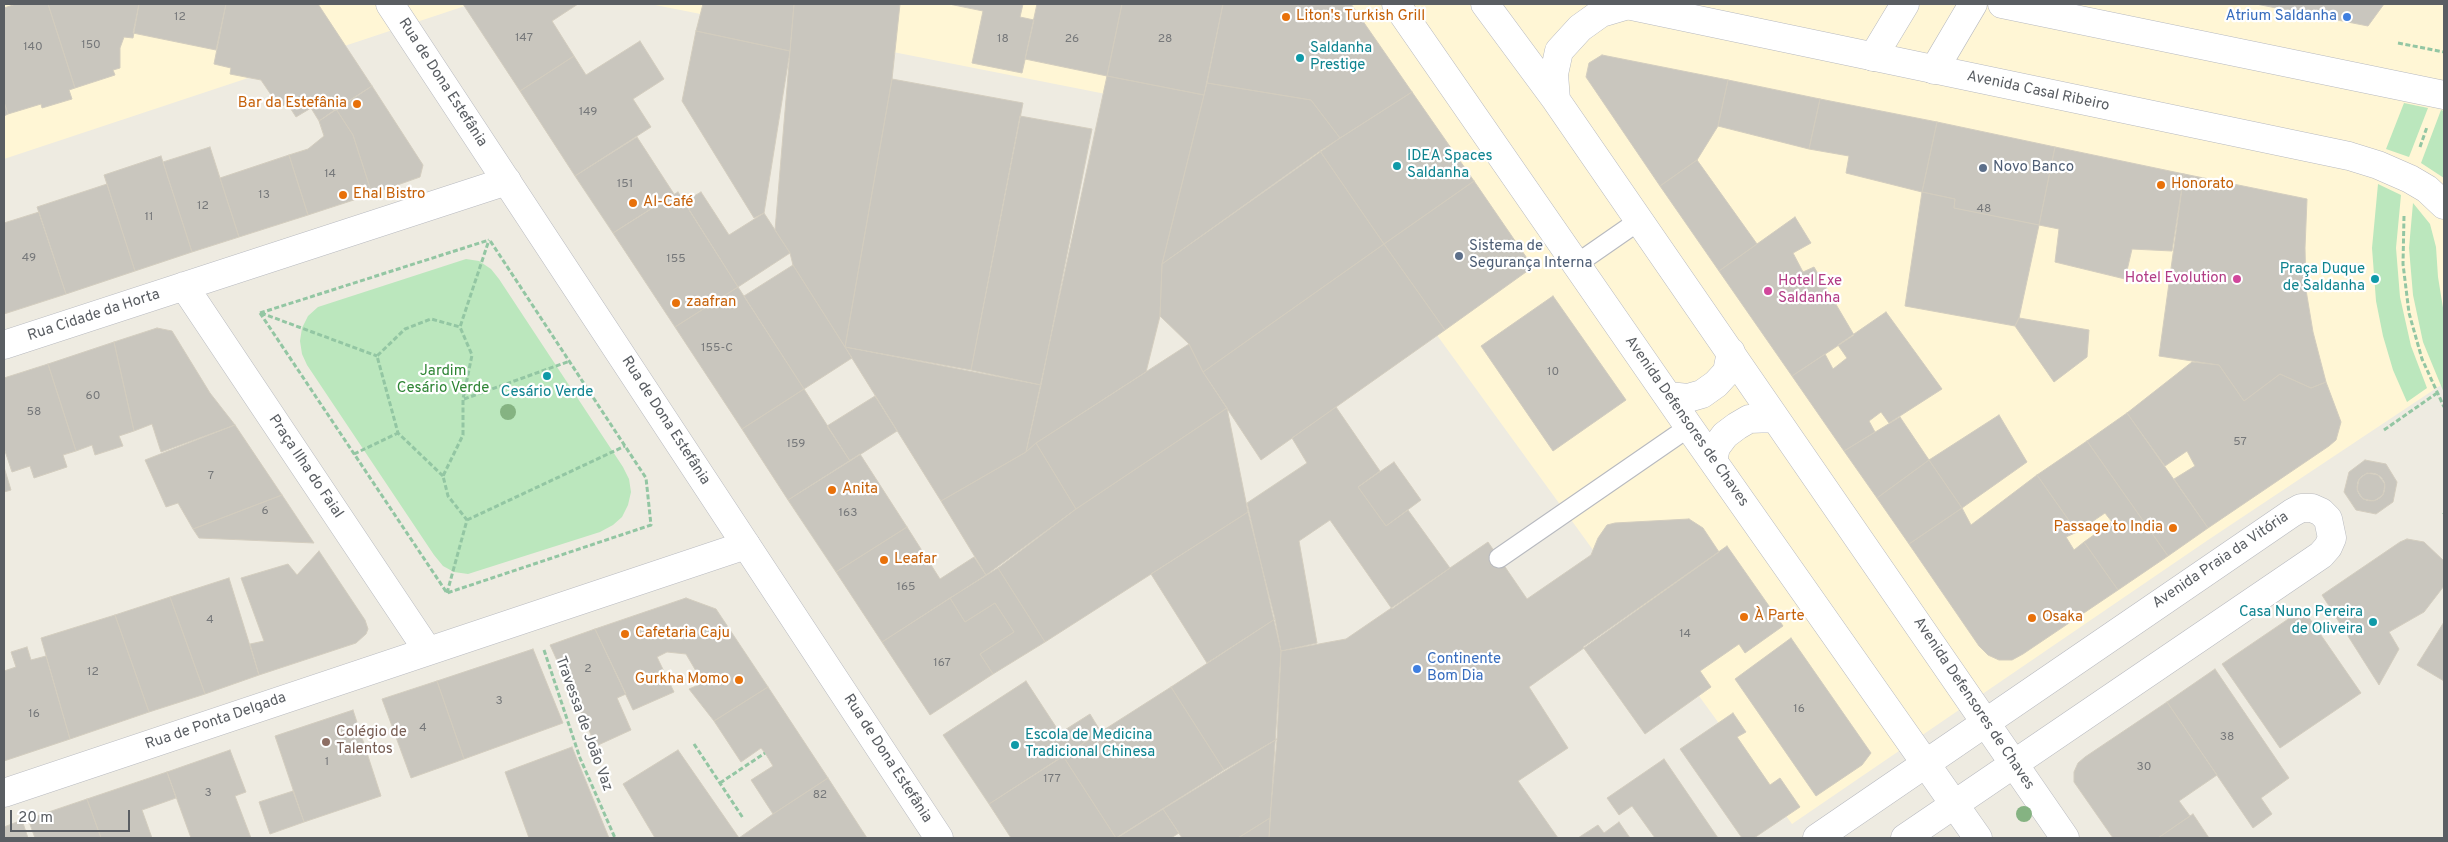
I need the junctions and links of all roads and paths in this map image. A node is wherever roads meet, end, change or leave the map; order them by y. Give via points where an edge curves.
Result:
1 (390, 4) edge
2 (1396, 4) edge
3 (1486, 4) edge
4 (1625, 4) edge
5 (1905, 4) edge
6 (1973, 4) edge
7 (2002, 4) edge
8 (2398, 43) dead end
9 (2444, 52) edge
10 (1873, 58) junction
11 (1934, 70) junction
12 (2443, 95) edge
13 (1556, 100) junction
14 (2410, 180) junction
15 (507, 181) junction
16 (2444, 205) edge
17 (1640, 220) junction
18 (489, 239) junction
19 (1578, 263) junction
20 (184, 286) junction
21 (260, 313) junction
22 (460, 327) junction
23 (4, 345) edge
24 (1731, 352) junction
25 (377, 356) junction
26 (570, 361) junction
27 (2437, 393) junction
28 (1668, 396) junction
29 (463, 399) junction
30 (2444, 407) edge
31 (1774, 418) junction
32 (1689, 427) junction
33 (2384, 430) dead end
34 (398, 433) junction
35 (625, 446) junction
36 (354, 454) junction
37 (1712, 461) junction
38 (443, 476) junction
39 (467, 520) junction
40 (746, 545) junction
41 (1499, 558) dead end
42 (446, 594) junction
43 (533, 616) junction
44 (428, 651) junction
45 (1986, 721) junction
46 (694, 744) dead end
47 (765, 753) dead end
48 (1926, 764) junction
49 (2014, 764) junction
50 (720, 783) junction
51 (4, 793) edge
52 (1955, 805) junction
53 (743, 818) dead end
54 (615, 838) edge
55 (939, 838) edge
56 (1817, 838) edge
57 (1905, 838) edge
58 (1978, 838) edge
59 (2065, 838) edge

1 - 15 street, Rua de Dona Estefânia
2 - 19 street, Avenida Defensores de Chaves
3 - 13 street, Avenida Defensores de Chaves
4 - 10 street, Avenida Casal Ribeiro
4 - 13 street via 1601,13 1580,28 1560,51 1554,74
5 - 10 street
6 - 11 street
7 - 12 street
8 - 9 path
10 - 11 street, Avenida Casal Ribeiro
11 - 14 street, Avenida Casal Ribeiro via 2349,156
12 - 14 path via 2423,136
13 - 17 street, Avenida Defensores de Chaves
14 - 16 street, Avenida Casal Ribeiro via 2427,189
14 - 27 path via 2403,231 2404,280 2417,344
15 - 20 street
15 - 40 street, Rua de Dona Estefânia
17 - 19 lane
17 - 24 street, Avenida Defensores de Chaves
18 - 21 path
18 - 22 path
18 - 26 path
19 - 28 street, Avenida Defensores de Chaves
20 - 23 street, Rua Cidade da Horta
20 - 44 street, Praça Ilha do Faial
21 - 25 path
21 - 36 path
22 - 25 path via 431,319 405,329
22 - 29 path via 472,355
24 - 28 street via 1727,372 1702,394 1688,398
24 - 31 street, Avenida Defensores de Chaves
25 - 34 path
26 - 29 path
26 - 35 path
27 - 30 path
27 - 33 path
28 - 32 street, Avenida Defensores de Chaves
29 - 38 path via 463,435
31 - 37 street via 1749,419 1737,426 1716,447
31 - 45 street, Avenida Defensores de Chaves
32 - 37 street, Avenida Defensores de Chaves
32 - 41 lane
34 - 36 path
34 - 38 path
35 - 39 path
35 - 42 path via 646,478 651,525
36 - 42 path
37 - 48 street, Avenida Defensores de Chaves
38 - 39 path via 448,496
39 - 42 path
40 - 43 street
40 - 55 street, Rua de Dona Estefânia
43 - 44 street
43 - 54 path, Travessa de João Vaz via 580,758
44 - 51 street, Rua de Ponta Delgada
45 - 48 street, Avenida Praia da Vitória
45 - 49 street, Avenida Defensores de Chaves
45 - 49 street, Avenida Praia da Vitória via 2292,513 2301,508 2312,508 2328,519 2332,538 2321,554
46 - 50 path
47 - 50 path
48 - 52 street, Avenida Defensores de Chaves
48 - 56 street, Avenida Praia da Vitória
49 - 52 street, Avenida Praia da Vitória
49 - 59 street, Avenida Defensores de Chaves
50 - 53 path
52 - 57 street, Avenida Praia da Vitória
52 - 58 street, Avenida Defensores de Chaves

